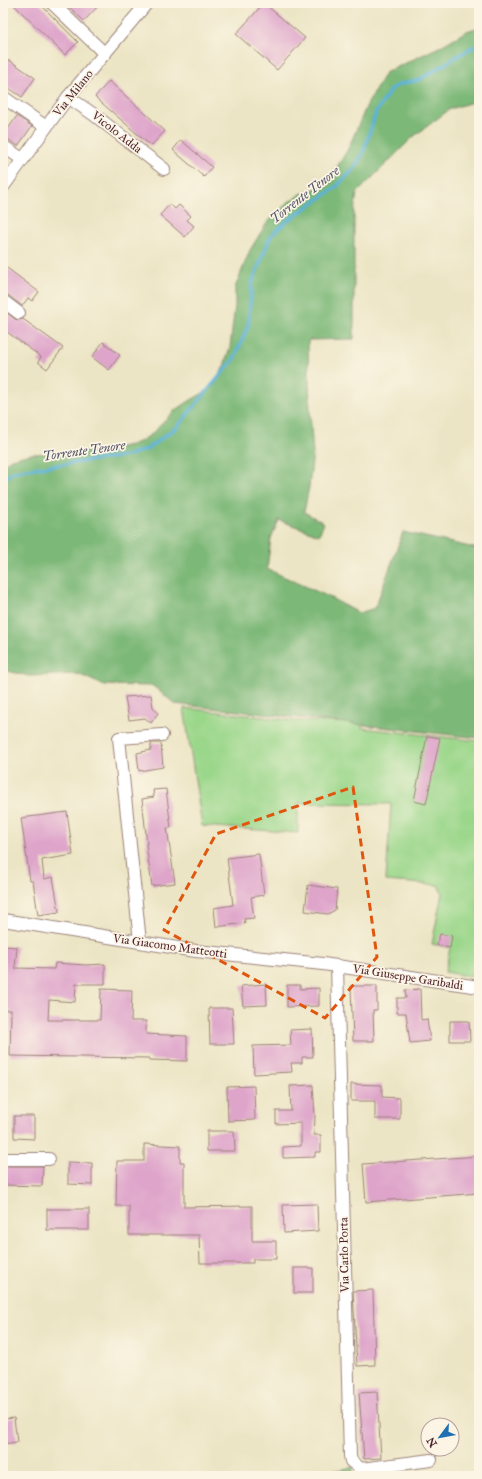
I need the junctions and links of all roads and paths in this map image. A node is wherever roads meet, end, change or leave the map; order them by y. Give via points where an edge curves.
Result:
1 (52, 3) edge
2 (147, 3) edge
3 (105, 54) junction
4 (3, 97) edge
5 (68, 97) junction
6 (46, 127) junction
7 (3, 146) edge
8 (22, 159) junction
9 (164, 169) dead end
10 (3, 186) edge
11 (3, 301) edge
12 (19, 313) dead end
13 (162, 734) dead end
14 (3, 920) edge
15 (140, 942) junction
16 (337, 966) junction
17 (479, 987) edge
18 (3, 1159) edge
19 (49, 1159) dead end
20 (431, 1460) dead end

1 - 3 street
2 - 3 street, Via Milano
3 - 5 street, Via Milano
4 - 6 street
5 - 6 street, Via Milano
5 - 9 street, Vicolo Adda
6 - 8 street, Via Milano
7 - 8 street
8 - 10 street, Via Milano
11 - 12 street
13 - 15 street via 119,738
14 - 15 street, Via Giacomo Matteotti
15 - 16 street, Via Giacomo Matteotti via 196,951
16 - 17 street, Via Giuseppe Garibaldi
16 - 20 street, Via Carlo Porta via 350,1456 351,1461 361,1469
18 - 19 street

